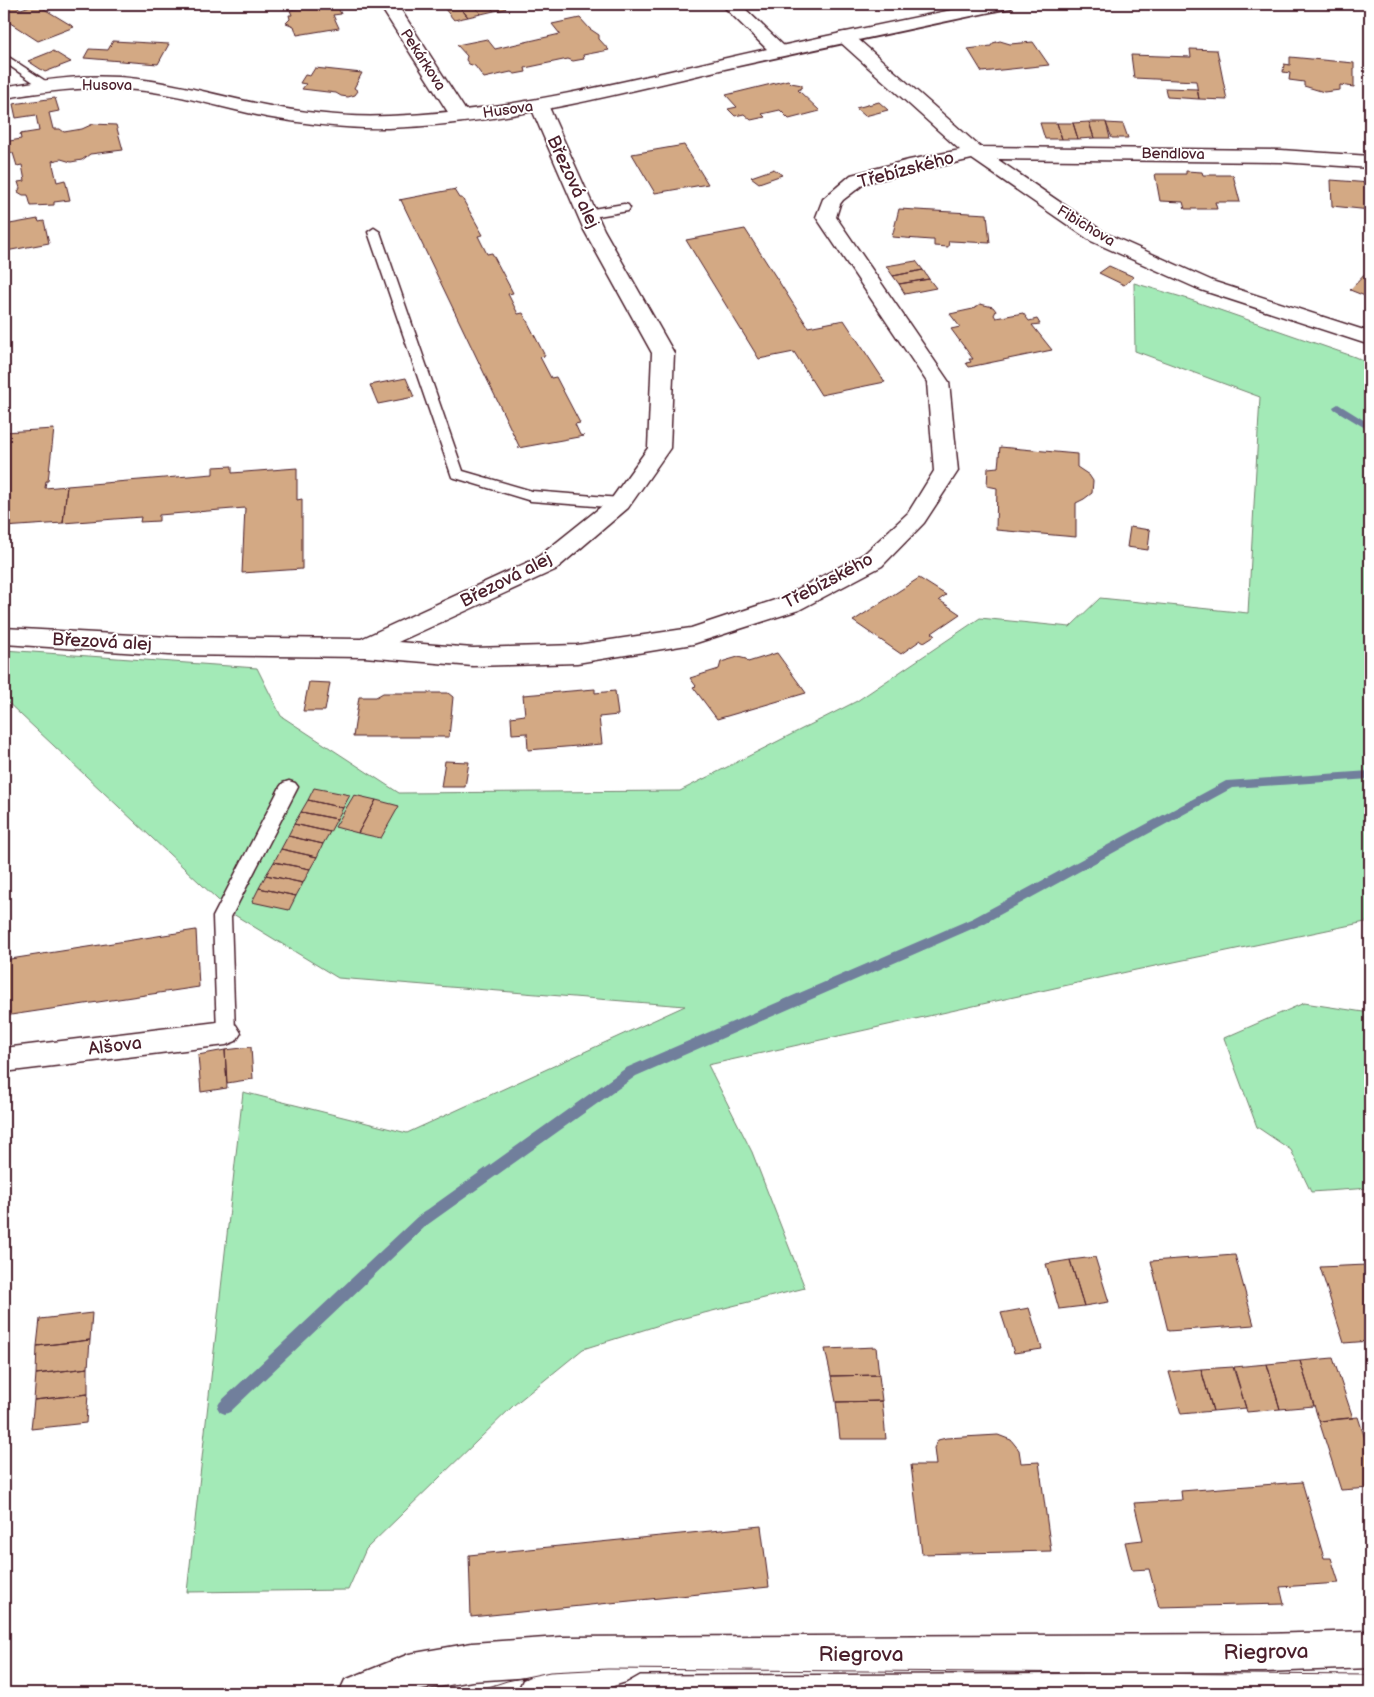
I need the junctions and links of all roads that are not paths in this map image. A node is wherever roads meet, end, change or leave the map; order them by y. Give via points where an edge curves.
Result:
1 (388, 4) edge
2 (730, 4) edge
3 (1005, 4) edge
4 (845, 37) junction
5 (779, 51) junction
6 (4, 57) edge
7 (46, 86) junction
8 (4, 93) edge
9 (539, 106) junction
10 (460, 116) junction
11 (975, 153) junction
12 (1370, 162) edge
13 (624, 208) dead end
14 (586, 214) junction
15 (374, 232) dead end
16 (1370, 339) edge
17 (620, 503) junction
18 (4, 636) edge
19 (364, 648) junction
20 (289, 787) dead end
21 (226, 1033) joint
22 (4, 1060) edge
23 (1370, 1649) edge
24 (648, 1655) junction
25 (358, 1693) edge
26 (536, 1693) edge

1 - 10 street, Pekárkova
2 - 5 street
3 - 4 street, Husova
4 - 5 street, Husova
4 - 11 street, Fibichova
5 - 9 street, Husova
6 - 7 lane
7 - 8 street, Husova
7 - 10 street, Husova via 134,84 266,111 350,121 412,121
9 - 10 street, Husova
9 - 14 street, Březová alej
11 - 12 street, Bendlova via 1281,156
11 - 16 street, Fibichova via 1098,237 1208,286
11 - 19 street, Třebízského via 858,179 830,203 826,217 938,382 946,471 916,518 873,560 790,604 693,636 577,654 473,657
13 - 14 lane
14 - 17 street, Březová alej via 663,353 659,448
15 - 17 lane via 457,474 531,496
17 - 19 street, Březová alej via 546,564
18 - 19 street, Březová alej via 170,646
20 - 21 lane via 222,917
21 - 22 street, Alšova
23 - 24 street, Riegrova via 1253,1653
24 - 25 street, Riegrova via 472,1662 409,1674
24 - 26 street

